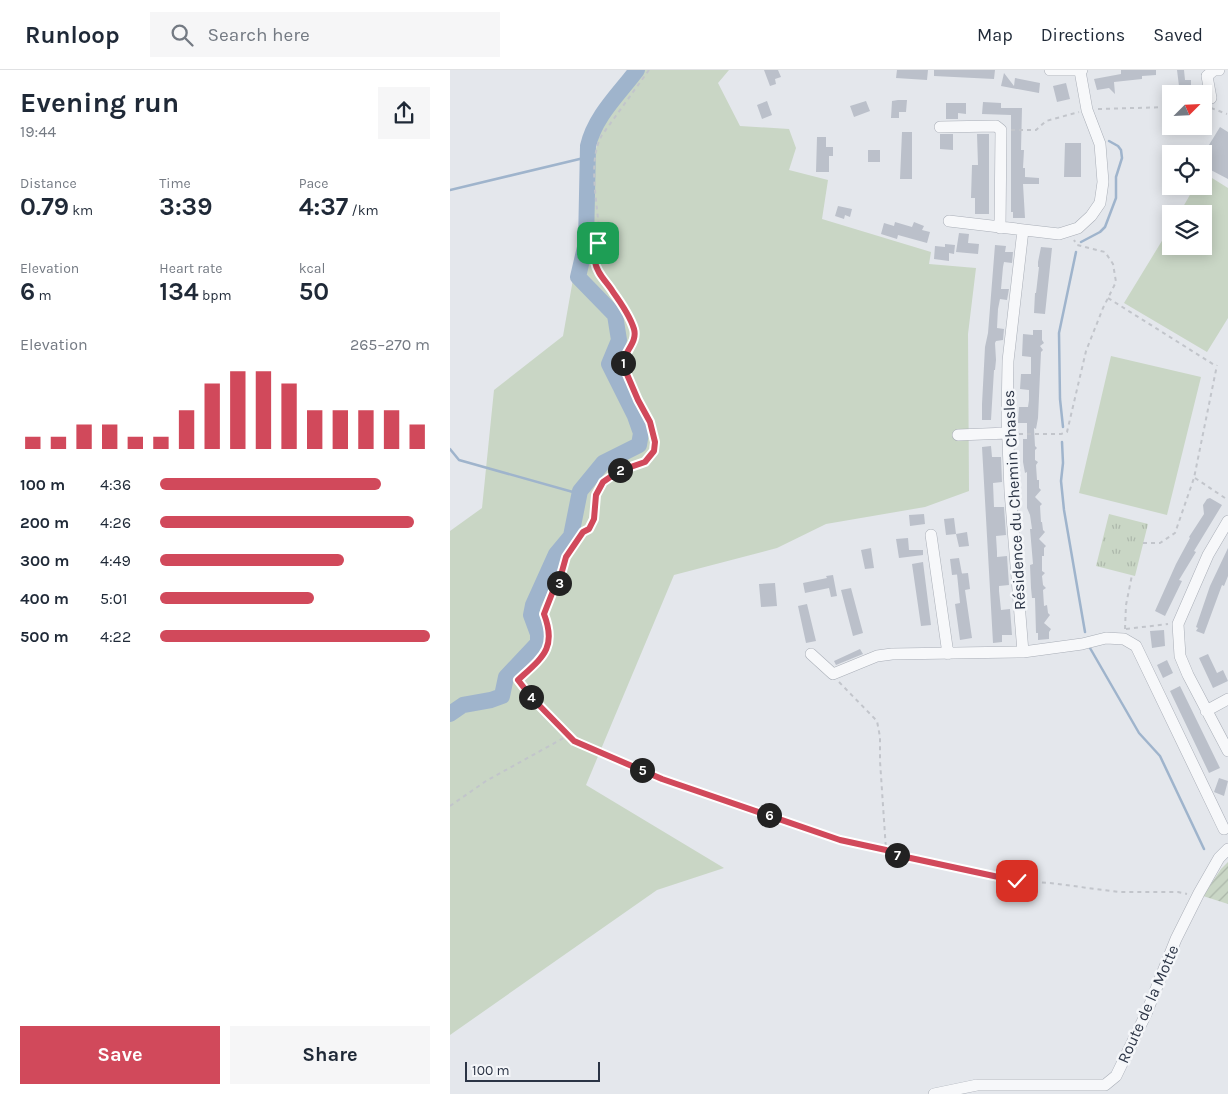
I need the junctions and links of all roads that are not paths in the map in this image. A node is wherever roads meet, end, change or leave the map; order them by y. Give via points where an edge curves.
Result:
1 (1050, 70) edge
2 (1081, 70) edge
3 (1219, 70) edge
4 (1208, 85) edge
5 (940, 127) dead end
6 (949, 221) dead end
7 (1000, 228) junction
8 (1023, 230) junction
9 (1008, 433) junction
10 (958, 435) dead end
11 (1228, 521) edge
12 (931, 535) dead end
13 (1023, 652) junction
14 (811, 654) dead end
15 (948, 654) junction
16 (1228, 699) edge
17 (1206, 711) junction
18 (1228, 751) edge
19 (1227, 828) edge
20 (1228, 849) edge
21 (934, 1094) edge

1 - 2 street
2 - 8 street via 1087,110 1100,144 1103,182 1100,202 1092,216 1070,231 1059,234
3 - 4 street via 1207,76
5 - 7 street via 996,126 1001,130
6 - 7 street
7 - 8 street
8 - 9 street, Résidence du Chemin Chasles via 1008,360
9 - 10 street
9 - 13 street, Résidence du Chemin Chasles
11 - 17 street via 1208,555 1178,624 1180,656
12 - 15 street
13 - 15 street
13 - 19 street via 1106,638 1124,639 1136,646
14 - 15 street via 833,674 877,656
16 - 17 street
17 - 18 street
20 - 21 street, Route de la Motte via 1218,858 1176,939 1146,1014 1116,1076 1105,1085 977,1085

